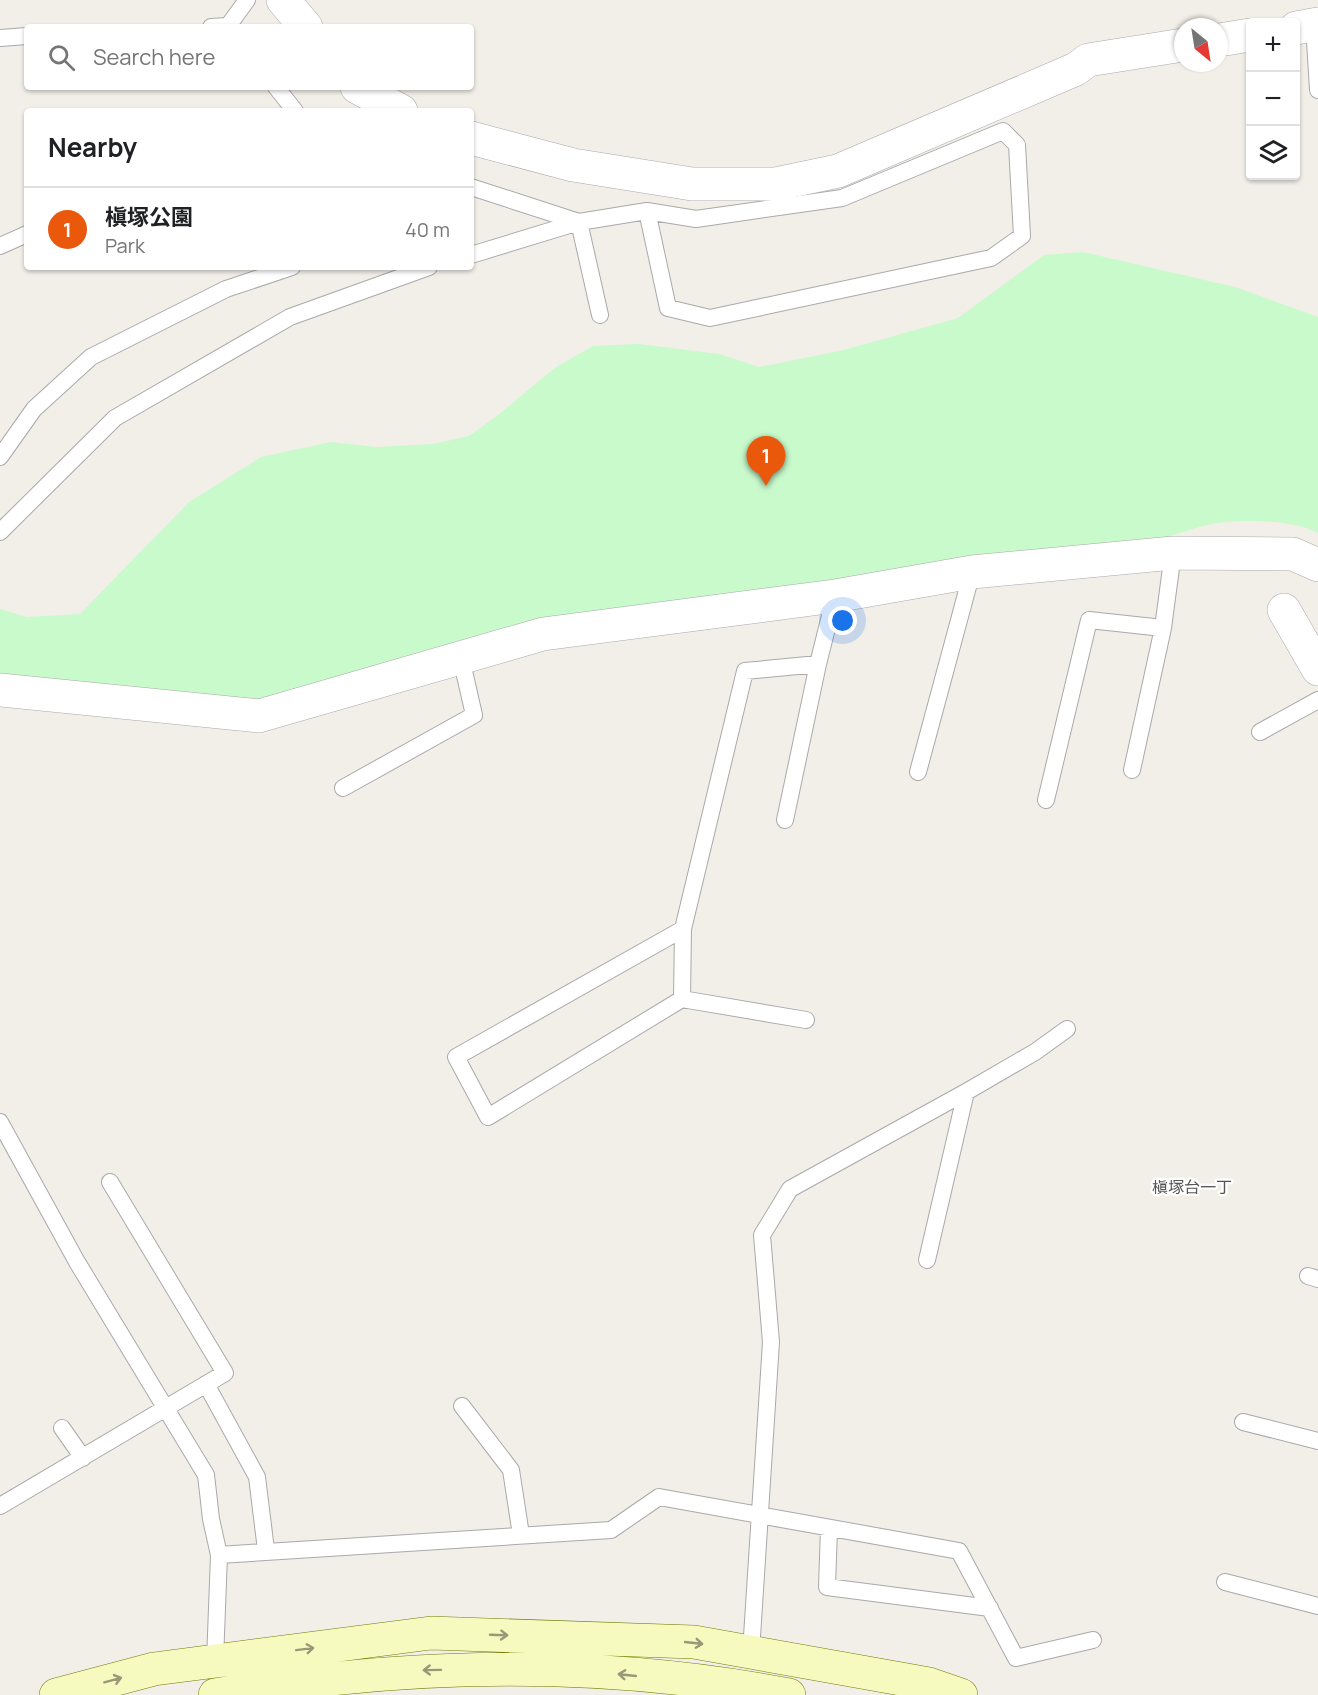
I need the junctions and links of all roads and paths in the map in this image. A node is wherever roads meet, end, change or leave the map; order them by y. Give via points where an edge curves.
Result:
1 (248, 0) edge
2 (284, 0) edge
3 (230, 24) edge
4 (304, 24) edge
5 (1309, 26) edge
6 (24, 36) edge
7 (1246, 36) edge
8 (0, 38) edge
9 (1228, 39) edge
10 (1174, 46) edge
11 (278, 90) edge
12 (363, 90) edge
13 (1318, 90) edge
14 (292, 108) edge
15 (396, 108) edge
16 (474, 139) edge
17 (840, 185) junction
18 (474, 188) edge
19 (647, 212) junction
20 (579, 222) junction
21 (24, 235) edge
22 (0, 246) edge
23 (474, 254) edge
24 (283, 270) edge
25 (414, 270) edge
26 (600, 315) dead end
27 (0, 457) edge
28 (0, 532) edge
29 (1173, 553) junction
30 (1318, 565) edge
31 (972, 572) junction
32 (835, 596) junction
33 (1284, 610) dead end
34 (1163, 628) junction
35 (461, 658) junction
36 (818, 664) junction
37 (1318, 669) edge
38 (0, 690) edge
39 (1318, 700) edge
40 (1260, 732) dead end
41 (1132, 770) dead end
42 (918, 772) dead end
43 (343, 788) dead end
44 (1046, 800) dead end
45 (785, 820) dead end
46 (683, 929) junction
47 (682, 999) junction
48 (806, 1020) dead end
49 (1067, 1029) dead end
50 (966, 1092) junction
51 (0, 1122) edge
52 (110, 1182) dead end
53 (927, 1260) dead end
54 (206, 1384) junction
55 (462, 1406) dead end
56 (167, 1409) junction
57 (1243, 1422) dead end
58 (62, 1428) dead end
59 (1318, 1441) edge
60 (83, 1458) junction
61 (0, 1506) edge
62 (759, 1517) junction
63 (829, 1528) junction
64 (521, 1535) junction
65 (266, 1550) junction
66 (219, 1555) junction
67 (1225, 1582) dead end
68 (1318, 1606) edge
69 (990, 1608) junction
70 (1093, 1640) dead end
71 (751, 1652) junction
72 (215, 1661) junction
73 (748, 1691) edge
74 (56, 1695) edge
75 (215, 1695) edge
76 (789, 1695) edge
77 (961, 1695) edge

1 - 3 lane
2 - 4 street
5 - 13 lane
6 - 8 lane
7 - 9 street
10 - 17 street via 1088,60
11 - 14 lane
12 - 15 street
16 - 17 street via 573,165 692,184
17 - 19 lane via 696,219
17 - 19 lane via 1003,131 1017,145 1022,236 991,258 710,318 668,308
18 - 20 lane
19 - 20 lane
20 - 23 lane
20 - 26 lane
21 - 22 lane
24 - 27 lane via 226,289 92,357 34,409
25 - 28 lane via 290,317 116,418
29 - 30 street via 1293,554
29 - 31 street
29 - 34 lane
31 - 32 street
31 - 42 lane
32 - 35 street via 543,634
32 - 36 lane
33 - 37 street
34 - 41 lane
34 - 44 lane via 1089,620
35 - 38 street via 260,716
35 - 43 lane via 474,715
36 - 45 lane
36 - 46 lane via 745,671
39 - 40 lane
46 - 47 lane
46 - 47 lane via 456,1057 488,1116
47 - 48 lane
49 - 50 lane
50 - 53 lane
50 - 62 lane via 790,1189 762,1235 771,1342
51 - 56 lane via 77,1262
52 - 54 lane via 225,1373
54 - 56 lane
54 - 65 lane via 257,1477
55 - 64 lane via 511,1470
56 - 60 lane
56 - 66 lane via 206,1474
57 - 59 lane
58 - 60 lane
60 - 61 lane
62 - 63 lane
62 - 64 lane via 659,1497 611,1530
62 - 71 lane
63 - 69 lane via 959,1551
63 - 69 lane via 827,1587
64 - 65 lane
65 - 66 lane
66 - 72 lane
67 - 68 lane
69 - 70 lane via 1016,1658
72 -> 71 street via 431,1633 694,1642
71 - 73 street
71 - 77 street via 929,1684
74 -> 72 street via 154,1669
73 -> 75 street via 560,1669 423,1670
73 - 76 street

